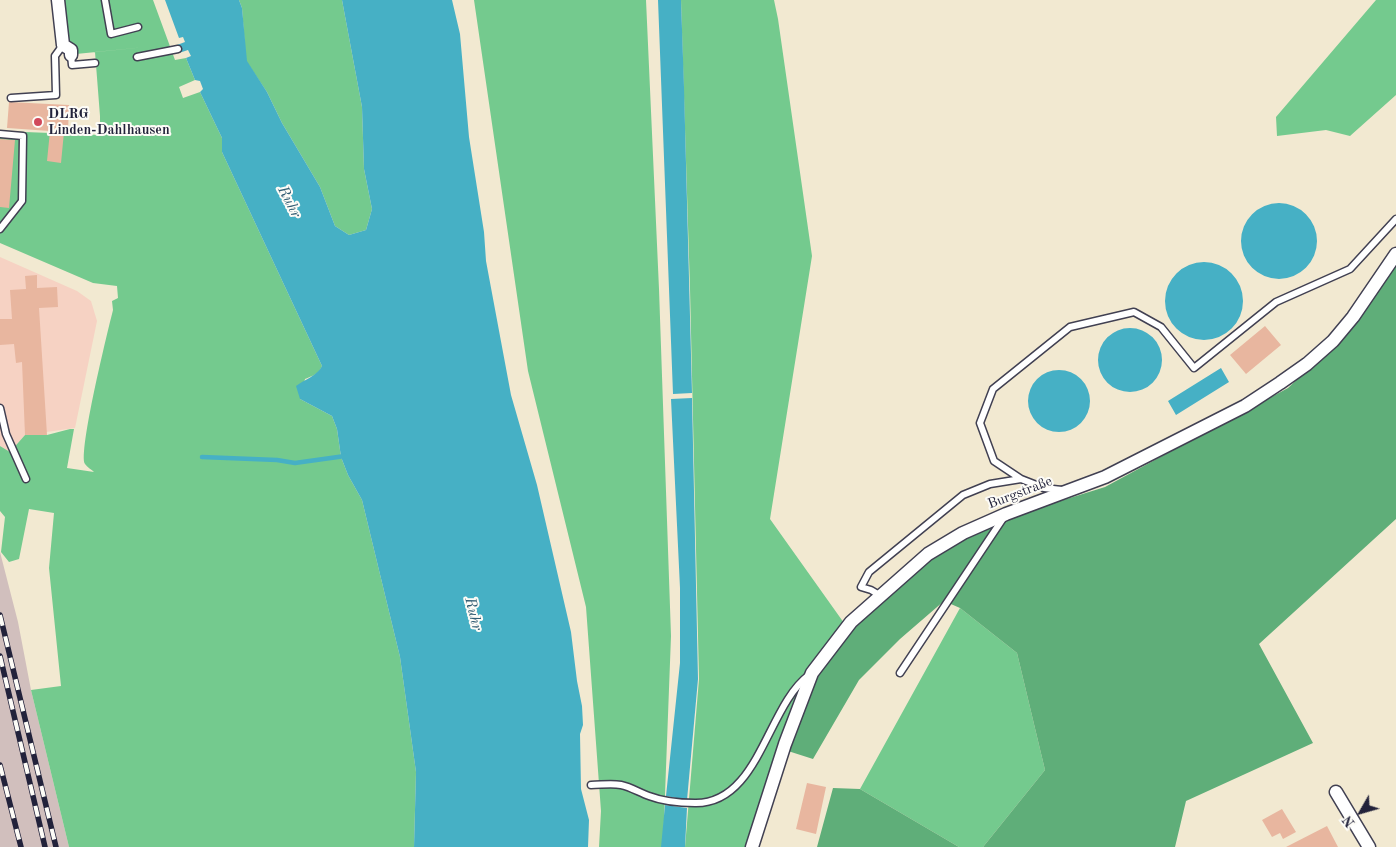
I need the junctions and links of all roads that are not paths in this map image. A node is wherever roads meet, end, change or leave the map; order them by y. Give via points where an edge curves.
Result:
1 (58, 0) edge
2 (105, 0) edge
3 (138, 27) dead end
4 (63, 45) junction
5 (178, 49) dead end
6 (137, 56) dead end
7 (72, 60) joint
8 (95, 63) dead end
9 (11, 98) dead end
10 (0, 134) edge
11 (1396, 220) edge
12 (0, 229) edge
13 (1396, 254) edge
14 (0, 408) edge
15 (26, 479) dead end
16 (1021, 479) junction
17 (1068, 491) junction
18 (1006, 514) junction
19 (881, 596) junction
20 (812, 673) junction
21 (900, 673) dead end
22 (591, 785) dead end
23 (1336, 792) dead end
24 (752, 847) edge
25 (1369, 847) edge

1 - 4 street
2 - 3 lane via 111,34
4 - 7 street via 71,50
4 - 9 lane via 55,56 56,95
5 - 6 lane
7 - 8 lane
10 - 12 lane via 23,136 22,201
11 - 16 lane via 1350,269 1276,302 1194,368 1162,327 1134,312 1070,327 993,389 980,423 994,461
13 - 17 street, Burgstraße via 1353,317 1307,364 1245,406 1202,429 1106,477
14 - 15 lane via 6,434
16 - 17 lane via 1044,488
16 - 19 lane via 990,484 963,495 869,572 861,587
17 - 18 street, Burgstraße
18 - 19 street, Burgstraße via 940,546
18 - 21 lane
19 - 20 street, Burgstraße via 851,622
20 - 22 lane via 791,693 751,768 717,798 695,803 652,798 621,785
20 - 24 street, Burgstraße
23 - 25 street

